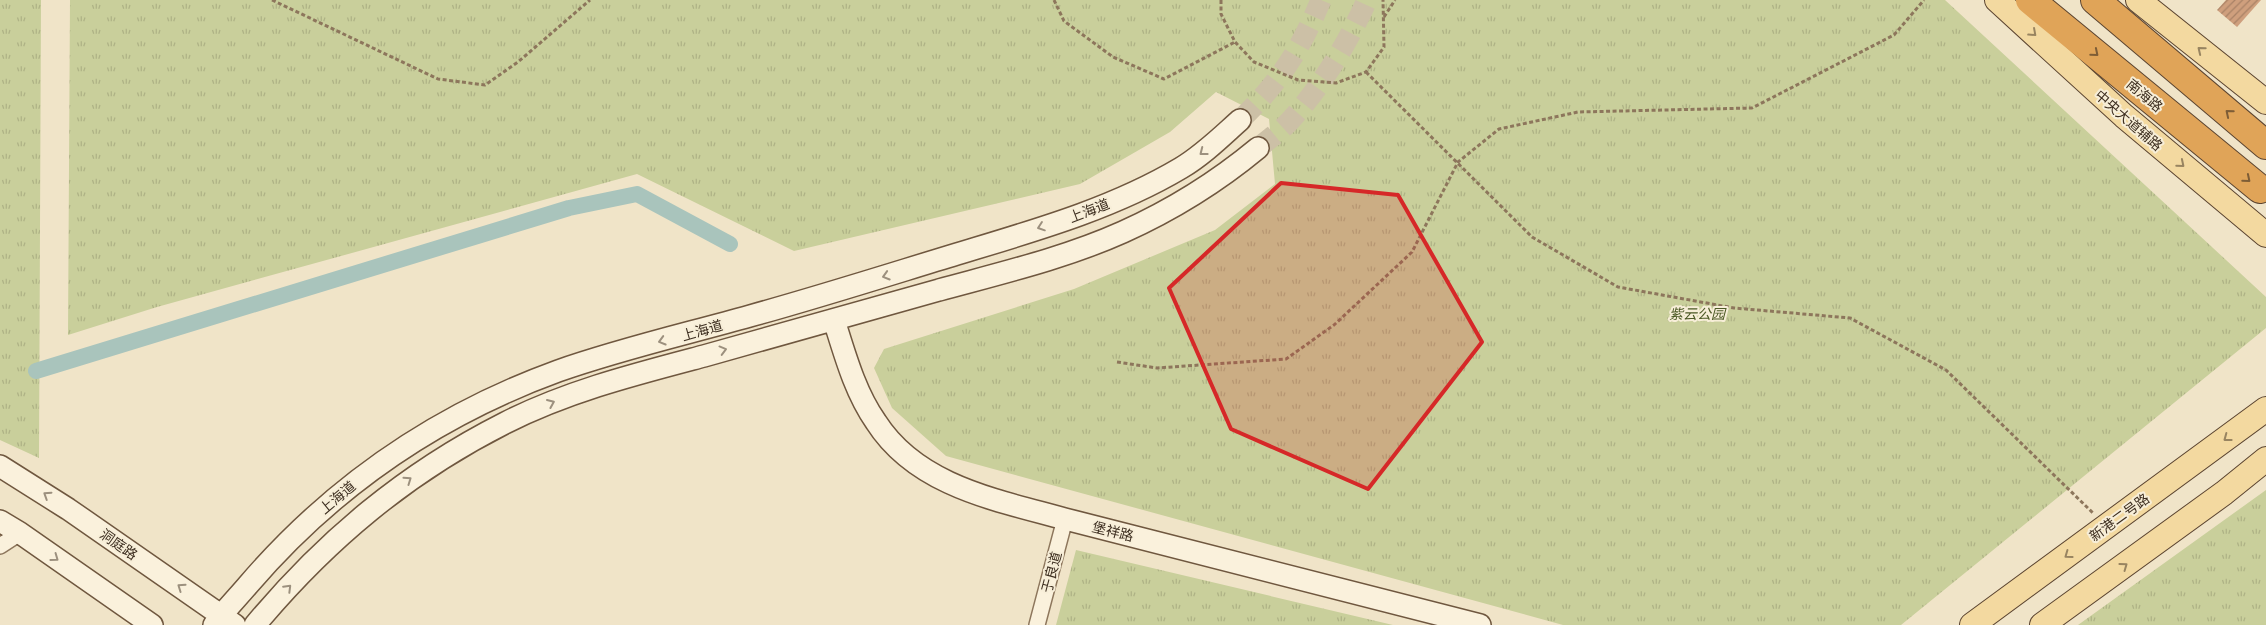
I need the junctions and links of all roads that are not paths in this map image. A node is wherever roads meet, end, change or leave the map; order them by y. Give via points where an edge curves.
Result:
1 (1997, 0) edge
2 (2030, 0) edge
3 (2095, 0) edge
4 (2138, 0) edge
5 (2266, 102) edge
6 (1240, 120) tunnel mouth
7 (2266, 145) edge
8 (1258, 148) tunnel mouth
9 (2260, 189) dead end
10 (2266, 234) edge
11 (834, 320) junction
12 (2266, 409) edge
13 (2266, 459) edge
14 (0, 466) edge
15 (1065, 519) junction
16 (0, 521) edge
17 (20, 533) junction
18 (0, 546) edge
19 (224, 622) edge
20 (152, 625) edge
21 (256, 625) edge
22 (1037, 625) edge
23 (1480, 625) edge
24 (1972, 625) edge
25 (2042, 625) edge

1 -> 10 main road, 中央大道辅路 via 2124,116
2 -> 9 highway, 南海路
7 -> 3 highway
5 -> 4 main road
6 -> 19 street, 上海道 via 1183,167 1083,213 821,296 558,371 486,402 410,444 325,505 272,558
8 - 11 street, 上海道 via 1215,181 1122,233 1017,268
11 - 15 street, 堡祥路 via 862,398 876,422 909,460 936,478 1008,504
21 -> 11 street, 上海道 via 278,598 364,514 423,470 507,422 582,390
12 -> 24 main road, 新港二号路
25 -> 13 main road via 2224,494
19 -> 14 street, 洞庭路 via 68,509
15 - 22 street, 于良道
15 - 23 street, 堡祥路
16 - 17 street
17 - 18 street
17 -> 20 street

